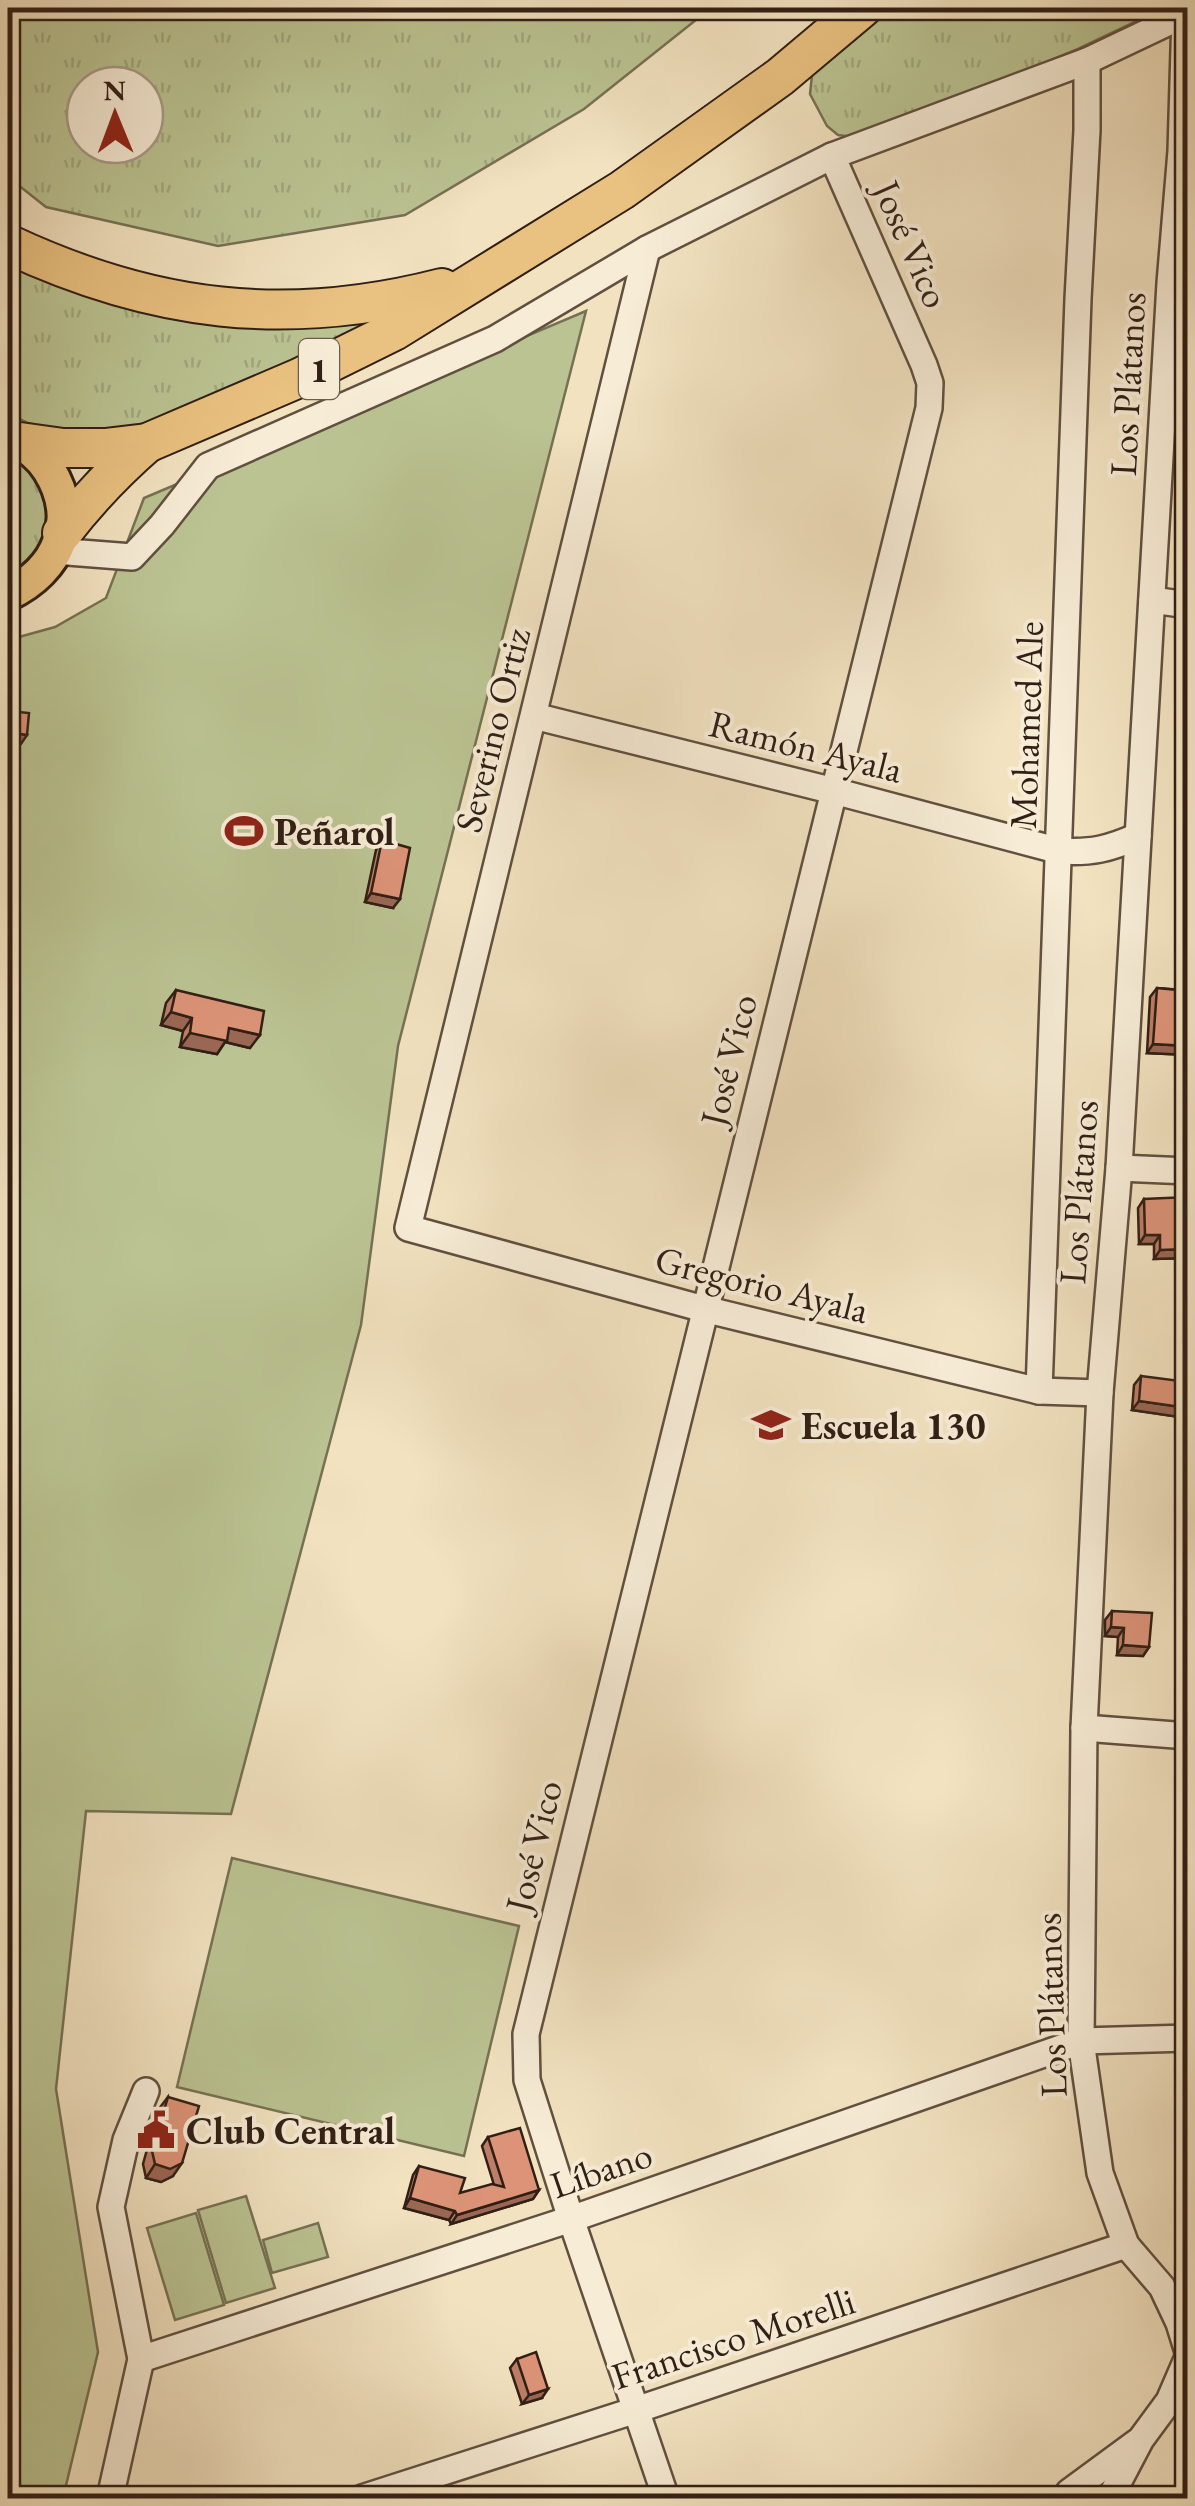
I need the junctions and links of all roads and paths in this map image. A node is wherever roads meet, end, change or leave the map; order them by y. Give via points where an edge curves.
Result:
1 (862, 8) edge
2 (1187, 14) edge
3 (1086, 61) junction
4 (832, 156) junction
5 (8, 244) edge
6 (646, 249) junction
7 (483, 278) junction
8 (14, 440) edge
9 (147, 443) junction
10 (59, 542) junction
11 (8, 594) edge
12 (1152, 600) junction
13 (1188, 606) edge
14 (534, 716) junction
15 (834, 791) junction
16 (1138, 836) junction
17 (1060, 851) junction
18 (1119, 1168) junction
19 (1188, 1171) edge
20 (408, 1228) joint
21 (704, 1309) junction
22 (1039, 1391) junction
23 (1100, 1393) junction
24 (1084, 1728) junction
25 (1188, 1736) edge
26 (1188, 2038) edge
27 (1082, 2041) junction
28 (146, 2092) dead end
29 (571, 2219) junction
30 (1126, 2245) junction
31 (1188, 2355) edge
32 (141, 2359) junction
33 (636, 2410) junction
34 (1141, 2439) junction
35 (1071, 2496) edge
36 (110, 2498) edge
37 (362, 2498) edge
38 (666, 2498) edge
39 (1110, 2498) edge

1 - 7 highway, 1 via 700,136
2 - 3 street
2 - 12 street, Los Plátanos
3 - 4 street
3 - 17 street, Mohamed Ale
4 - 6 street
4 - 15 street, José Vico via 930,383
5 - 7 highway via 157,298 241,309 289,312 395,300
6 - 10 street via 496,339 208,466 140,548
6 - 14 street, Severino Ortiz
7 - 9 highway, 1 via 299,378
8 - 9 highway, 1 via 63,448
8 - 10 main road, 1 via 43,460 58,485 64,509
9 - 10 highway, 1 via 87,500
10 - 11 main road, 1 via 34,580
12 - 13 street
12 - 16 street, Los Plátanos
14 - 15 street, Ramón Ayala
14 - 20 street, Severino Ortiz
15 - 17 street, Ramón Ayala
15 - 21 street, José Vico
16 - 17 street, Ramón Ayala via 1086,853
16 - 18 street, Los Plátanos
17 - 22 street, Mohamed Ale
18 - 19 street
18 - 23 street, Los Plátanos
20 - 21 street, Gregorio Ayala
21 - 22 street, Gregorio Ayala
21 - 29 street, José Vico via 526,2034 526,2080
22 - 23 street, Gregorio Ayala
23 - 24 street, Los Plátanos
24 - 25 street
24 - 27 street, Los Plátanos
26 - 27 street, Líbano
27 - 29 street, Líbano
27 - 30 street, Los Plátanos via 1100,2172
28 - 32 street via 126,2140 112,2206
29 - 32 street, Líbano
29 - 33 street, José Vico
30 - 31 street, Los Plátanos via 1162,2287
30 - 33 street, Francisco Morelli
31 - 34 street via 1169,2401
32 - 36 street
33 - 37 street, Francisco Morelli
33 - 38 street, José Vico
34 - 35 street
34 - 39 street

